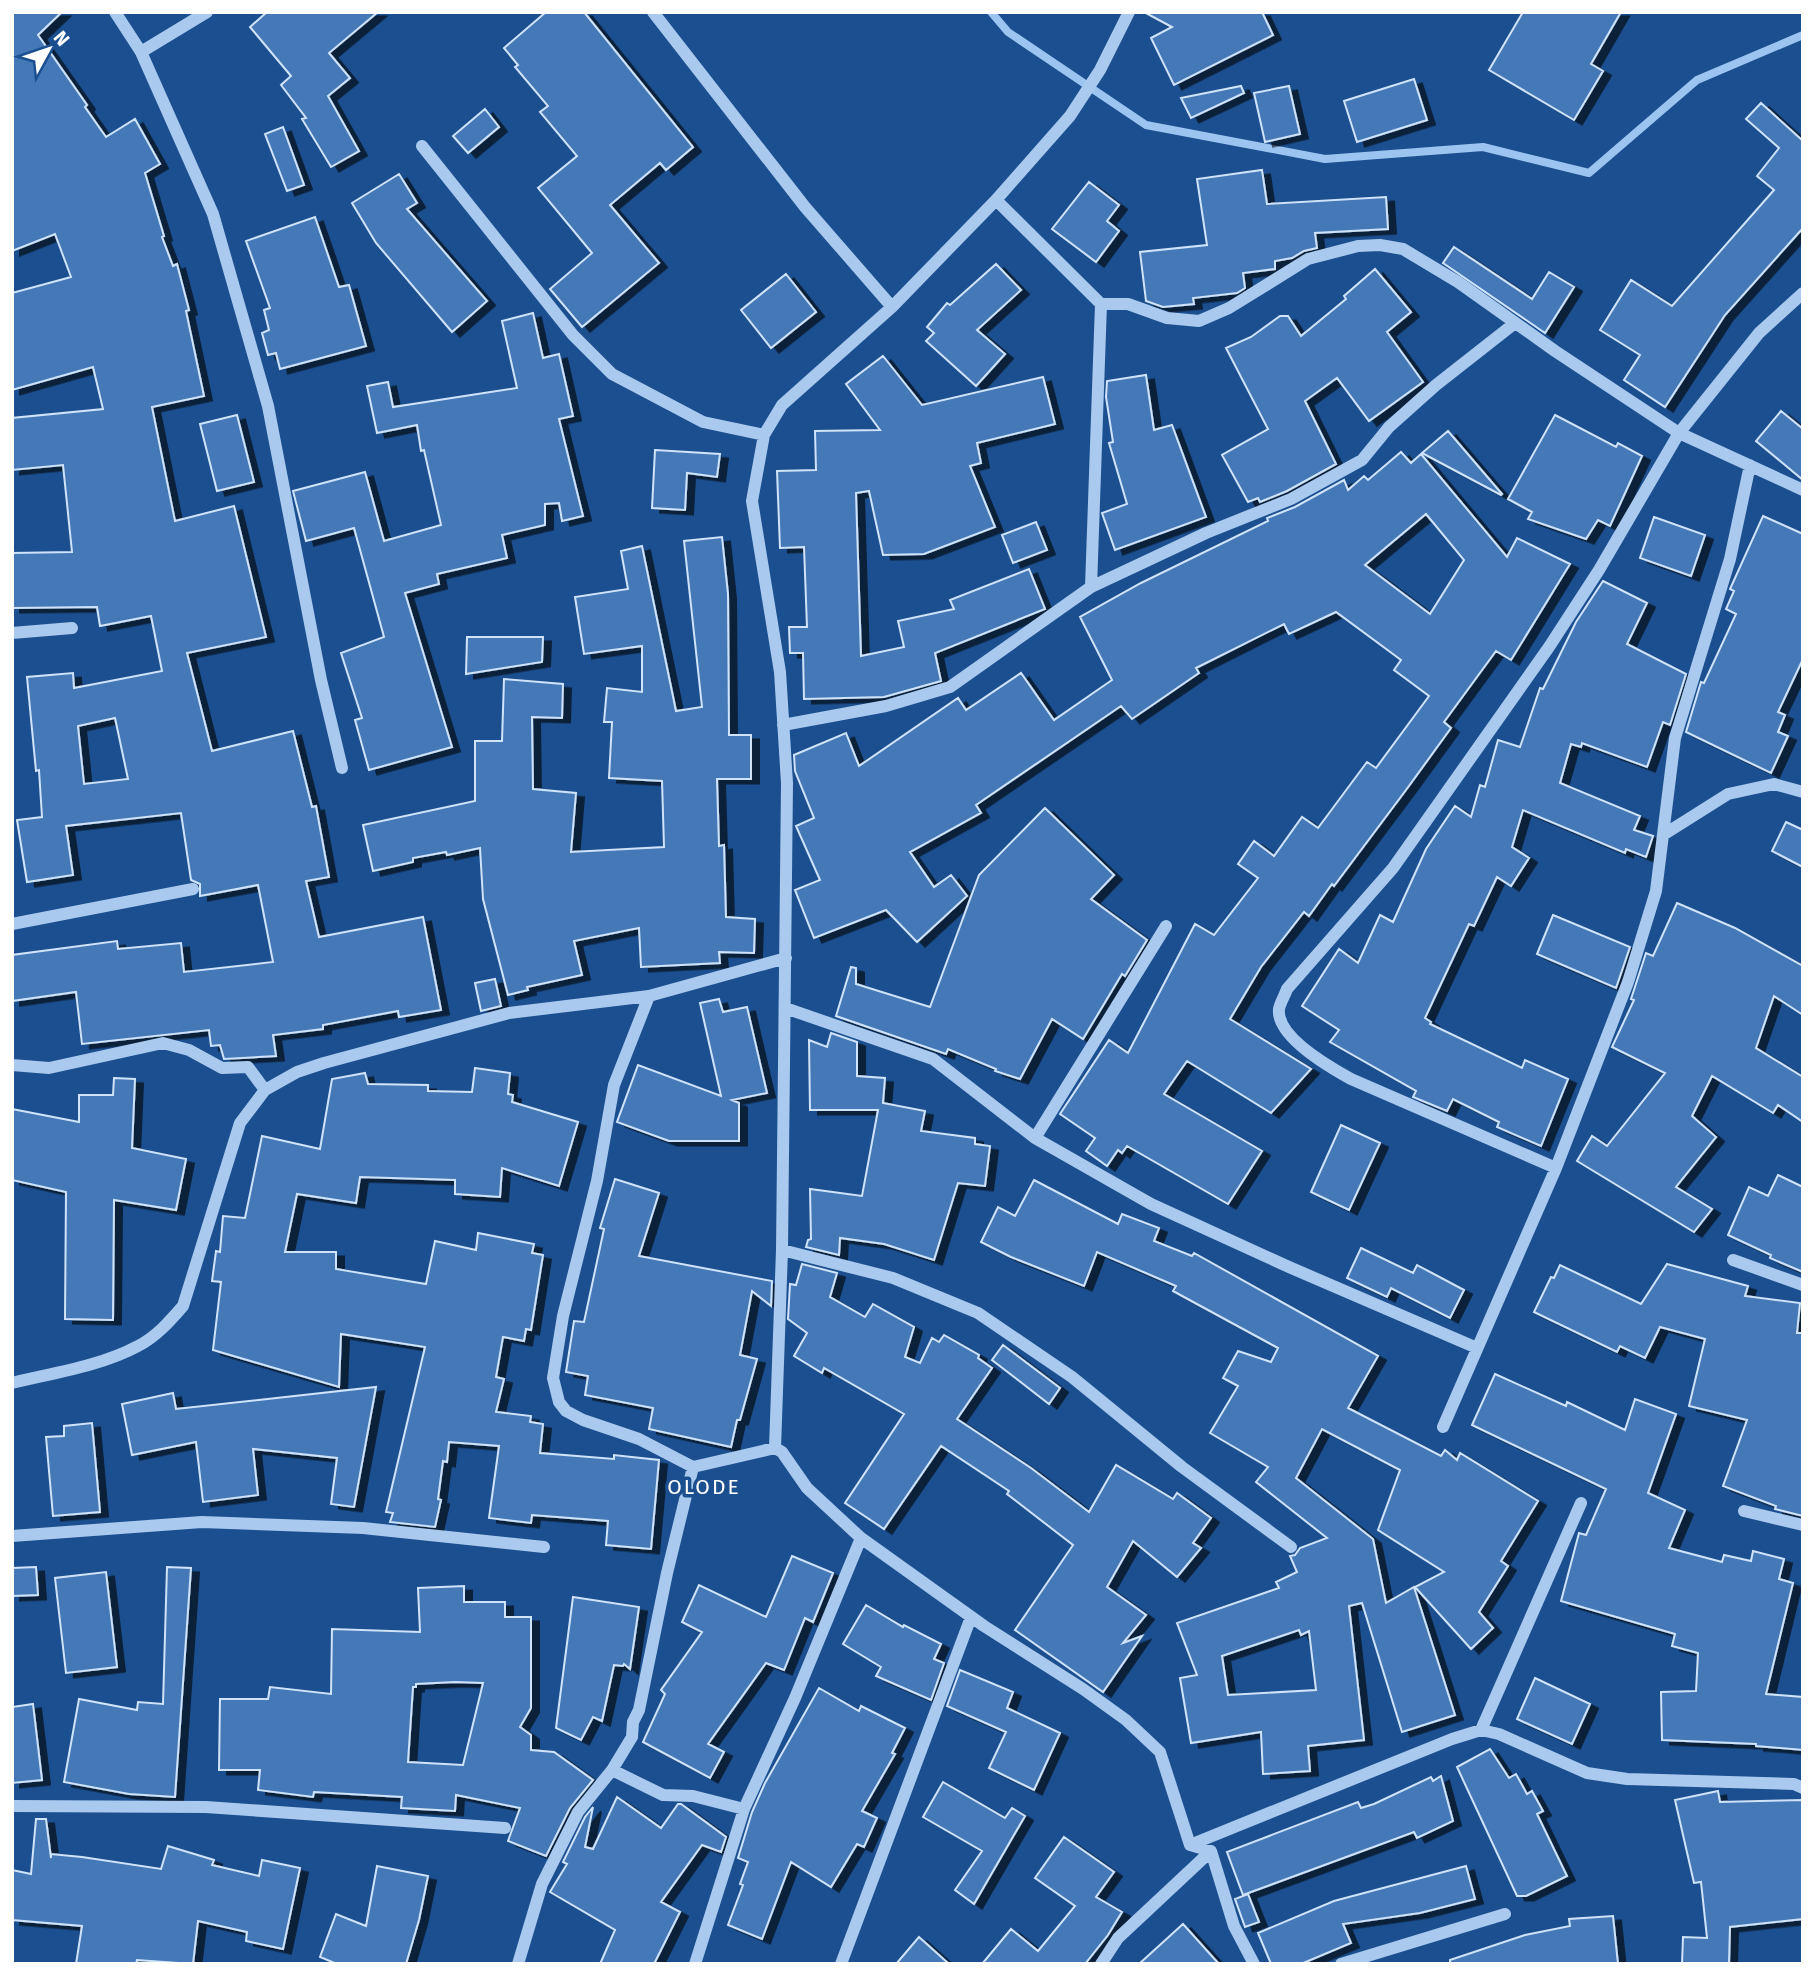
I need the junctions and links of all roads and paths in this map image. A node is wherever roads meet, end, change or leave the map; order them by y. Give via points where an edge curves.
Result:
1 (115, 12) edge
2 (206, 12) edge
3 (653, 12) edge
4 (1129, 12) edge
5 (141, 52) junction
6 (422, 146) dead end
7 (996, 200) junction
8 (1803, 293) edge
9 (1101, 304) junction
10 (892, 307) junction
11 (1515, 323) junction
12 (1679, 433) junction
13 (764, 435) junction
14 (1750, 465) junction
15 (1803, 490) edge
16 (1091, 587) junction
17 (72, 628) dead end
18 (12, 633) edge
19 (783, 724) junction
20 (342, 768) dead end
21 (1803, 792) edge
22 (1663, 835) junction
23 (193, 889) dead end
24 (12, 924) edge
25 (1166, 926) dead end
26 (786, 958) junction
27 (649, 996) junction
28 (785, 1008) junction
29 (12, 1065) edge
30 (265, 1090) junction
31 (1035, 1138) junction
32 (1556, 1168) junction
33 (782, 1250) junction
34 (1733, 1260) dead end
35 (1803, 1284) edge
36 (1477, 1348) junction
37 (12, 1382) edge
38 (1443, 1427) dead end
39 (775, 1448) junction
40 (693, 1468) junction
41 (1581, 1503) dead end
42 (1744, 1511) dead end
43 (1803, 1525) edge
44 (12, 1536) edge
45 (861, 1538) junction
46 (544, 1547) dead end
47 (1292, 1547) dead end
48 (971, 1617) junction
49 (1481, 1730) junction
50 (612, 1770) junction
51 (1803, 1788) edge
52 (12, 1807) edge
53 (744, 1809) junction
54 (505, 1828) dead end
55 (1190, 1845) junction
56 (1211, 1850) junction
57 (1505, 1914) dead end
58 (518, 1964) edge
59 (695, 1964) edge
60 (841, 1964) edge
61 (1101, 1964) edge
62 (1254, 1964) edge
63 (1341, 1964) edge

1 - 5 street
2 - 5 street
3 - 10 street via 805,207
4 - 7 street via 1070,116
5 - 20 street via 213,214 265,394
6 - 13 street via 573,335 612,374 703,422
7 - 9 street
7 - 10 street
8 - 12 street via 1759,333
9 - 11 street via 1128,304 1167,318 1199,321 1308,259 1380,245 1403,249
9 - 16 street
10 - 13 street via 782,405
11 - 12 street
11 - 16 street via 1389,427 1362,460 1291,499
12 - 14 street
12 - 32 street via 1549,647 1393,868 1287,989 1279,1010 1290,1033 1320,1063
13 - 19 street via 752,501 780,672
14 - 15 street
14 - 22 street via 1730,559 1675,738
16 - 19 street via 950,687 886,706
17 - 18 street
19 - 26 street
21 - 22 street via 1774,784 1728,794
22 - 32 street via 1657,891 1628,982
23 - 24 street
25 - 31 street
26 - 27 street
26 - 28 street
27 - 30 street via 509,1013 324,1063
27 - 40 street via 614,1085 553,1378 566,1411 639,1439
28 - 31 street via 933,1059
28 - 33 street
29 - 30 street via 49,1068 163,1043 189,1050 222,1068 248,1067
30 - 37 street via 240,1124 183,1306 168,1324 139,1346 85,1366
31 - 36 street via 1151,1204
32 - 36 street
33 - 39 street
33 - 47 street via 893,1278 978,1313 1072,1377 1182,1467
34 - 35 street
36 - 38 street
39 - 40 street
39 - 45 street via 807,1488
40 - 50 street via 632,1737
41 - 49 street
42 - 43 street
44 - 46 street via 202,1522 363,1528
45 - 48 street
45 - 53 street
48 - 55 street via 1083,1689 1160,1752
48 - 60 street
49 - 51 street via 1587,1773
49 - 55 street
50 - 53 street via 663,1795 694,1796
50 - 58 street via 578,1812 541,1884
52 - 54 street via 206,1807
53 - 59 street
55 - 56 street
56 - 61 street via 1118,1938
56 - 62 street via 1234,1926
57 - 63 street

